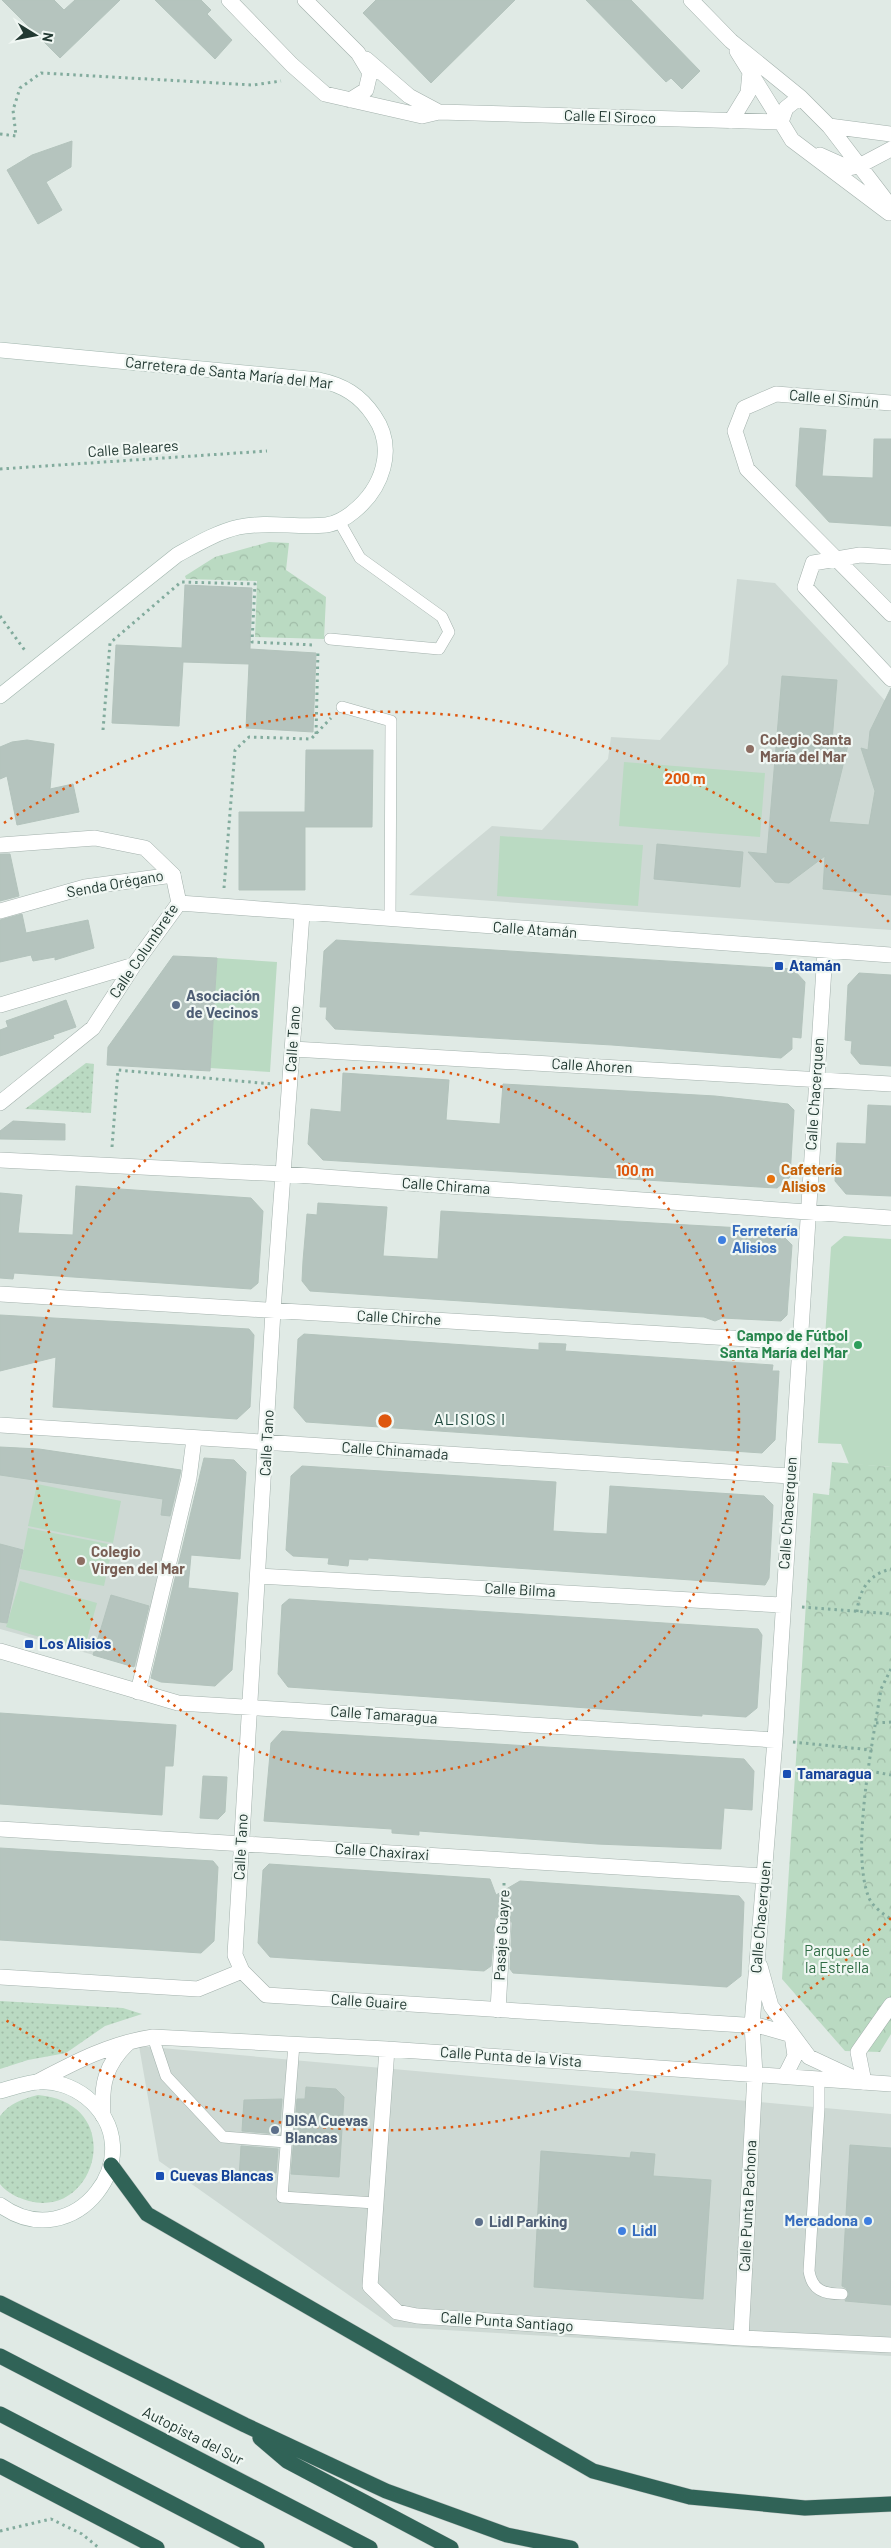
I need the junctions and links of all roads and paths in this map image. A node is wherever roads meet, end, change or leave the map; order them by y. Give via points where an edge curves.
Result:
1 (229, 0) edge
2 (305, 0) edge
3 (691, 0) edge
4 (731, 41) junction
5 (358, 53) junction
6 (750, 72) junction
7 (307, 77) junction
8 (800, 96) junction
9 (350, 100) junction
10 (439, 112) junction
11 (731, 121) junction
12 (781, 122) junction
13 (830, 126) junction
14 (0, 134) edge
15 (891, 134) edge
16 (891, 149) edge
17 (807, 152) junction
18 (859, 166) junction
19 (891, 207) edge
20 (891, 214) edge
21 (0, 350) edge
22 (891, 403) edge
23 (267, 451) dead end
24 (0, 469) edge
25 (338, 521) junction
26 (891, 557) edge
27 (836, 559) junction
28 (891, 614) edge
29 (0, 616) edge
30 (330, 638) dead end
31 (36, 667) junction
32 (891, 679) edge
33 (0, 696) edge
34 (342, 707) joint
35 (103, 730) dead end
36 (316, 734) junction
37 (0, 845) edge
38 (173, 875) junction
39 (179, 903) junction
40 (223, 907) junction
41 (0, 911) edge
42 (302, 914) junction
43 (390, 919) junction
44 (826, 952) junction
45 (891, 956) edge
46 (134, 965) junction
47 (0, 1006) edge
48 (293, 1050) junction
49 (816, 1078) junction
50 (891, 1084) edge
51 (290, 1085) junction
52 (0, 1103) edge
53 (0, 1160) edge
54 (110, 1165) junction
55 (283, 1174) junction
56 (807, 1211) junction
57 (891, 1218) edge
58 (0, 1294) edge
59 (274, 1311) junction
60 (799, 1342) junction
61 (0, 1425) edge
62 (194, 1439) junction
63 (267, 1443) junction
64 (790, 1476) junction
65 (891, 1569) edge
66 (258, 1576) junction
67 (782, 1605) junction
68 (858, 1612) junction
69 (891, 1614) edge
70 (0, 1651) edge
71 (891, 1669) edge
72 (138, 1692) junction
73 (250, 1706) junction
74 (891, 1722) edge
75 (876, 1723) junction
76 (775, 1740) junction
77 (872, 1750) junction
78 (869, 1771) junction
79 (891, 1774) edge
80 (0, 1829) edge
81 (241, 1843) junction
82 (505, 1861) junction
83 (765, 1876) junction
84 (891, 1918) edge
85 (503, 1923) joint
86 (758, 1957) junction
87 (242, 1971) junction
88 (0, 1977) edge
89 (891, 2004) edge
90 (498, 2010) junction
91 (752, 2026) junction
92 (792, 2035) junction
93 (153, 2037) junction
94 (130, 2040) junction
95 (294, 2044) junction
96 (387, 2049) junction
97 (755, 2074) junction
98 (785, 2076) junction
99 (819, 2079) junction
100 (37, 2082) junction
101 (864, 2082) junction
102 (891, 2084) edge
103 (15, 2087) junction
104 (0, 2091) edge
105 (0, 2098) edge
106 (103, 2116) junction
107 (286, 2142) junction
108 (111, 2165) junction
109 (376, 2203) junction
110 (3, 2209) edge
111 (842, 2294) dead end
112 (0, 2303) edge
113 (741, 2338) junction
114 (891, 2345) edge
115 (0, 2356) edge
116 (0, 2414) edge
117 (245, 2425) junction
118 (0, 2466) edge
119 (891, 2504) edge
120 (0, 2531) edge
121 (99, 2548) edge
122 (157, 2548) edge
123 (257, 2548) edge
124 (370, 2548) edge
125 (450, 2548) edge
126 (571, 2548) edge

1 - 7 street, Calle El Siroco
2 - 5 street
3 - 4 street
4 - 6 street
4 - 8 street
5 - 9 street via 370,74 366,90
5 - 10 street, Calle El Siroco via 425,107
6 - 11 street via 748,93
6 - 12 street
7 - 9 street, Calle El Siroco via 325,94
7 - 14 path via 253,85 41,73 20,88 13,110 16,136
8 - 12 street via 786,108
8 - 13 street
9 - 10 street, Calle El Siroco via 422,116
10 - 11 street, Calle El Siroco
11 - 12 street, Calle El Siroco
12 - 17 street via 792,140
13 - 15 street
13 - 18 street
16 - 18 street
17 - 18 street via 828,157 849,168
17 - 20 street
18 - 19 street
21 - 25 street, Carretera de Santa María del Mar via 319,380 349,389 380,424 386,454 377,486 359,508
22 - 27 street, Calle el Simún via 776,394 744,408 735,431 747,470
23 - 24 path, Calle Baleares
25 - 30 lane via 360,558 442,617 449,632 439,649
25 - 31 street, Carretera de Santa María del Mar via 327,525 269,523 238,527 207,538 177,555
26 - 27 street via 860,555
27 - 28 street
27 - 32 street via 813,562 805,587
29 - 31 path
31 - 33 street, Carretera de Santa María del Mar
34 - 36 path
34 - 43 lane via 391,721
35 - 36 path via 110,643 181,582 256,585 252,642 318,645
36 - 40 path via 311,739 249,737 235,750
37 - 38 street via 95,838 145,848
38 - 39 street, Calle Columbrete
38 - 41 street, Senda Orégano via 85,887
39 - 40 street, Calle Atamán
39 - 46 street, Calle Columbrete
40 - 42 street, Calle Atamán
42 - 43 street, Calle Atamán
42 - 48 street, Calle Tano
43 - 44 street, Calle Atamán
44 - 45 street, Calle Atamán
44 - 49 street, Calle Chacerquen
46 - 47 street
46 - 52 street, Calle Columbrete via 93,1028
48 - 49 street, Calle Ahoren
48 - 51 street, Calle Tano
49 - 50 street, Calle Ahoren
49 - 56 street, Calle Chacerquen
51 - 54 path via 118,1070
51 - 55 street, Calle Tano
53 - 54 street, Calle Chirama
54 - 55 street, Calle Chirama
55 - 56 street, Calle Chirama
55 - 59 street, Calle Tano
56 - 57 street, Calle Chirama
56 - 60 street, Calle Chacerquen
58 - 59 street, Calle Chirche
59 - 60 street, Calle Chirche
59 - 63 street, Calle Tano
60 - 64 street, Calle Chacerquen
61 - 62 street, Calle Chinamada
62 - 63 street, Calle Chinamada
62 - 72 street via 189,1478
63 - 64 street, Calle Chinamada
63 - 66 street, Calle Tano
64 - 67 street, Calle Chacerquen
65 - 68 path via 880,1572 866,1584 860,1592
66 - 67 street, Calle Bilma
66 - 73 street, Calle Tano
67 - 68 path
67 - 76 street, Calle Chacerquen
68 - 69 path
70 - 72 street, Calle Tamaragua
71 - 75 path via 881,1689
72 - 73 street, Calle Tamaragua via 178,1703
73 - 76 street, Calle Tamaragua
73 - 81 street, Calle Tano
74 - 75 path
75 - 77 path
76 - 77 path
76 - 83 street, Calle Chacerquen
77 - 78 path
78 - 79 path
78 - 84 path via 862,1838 863,1878 870,1900
80 - 81 street, Calle Chaxiraxi
81 - 82 street, Calle Chaxiraxi
81 - 87 street, Calle Tano via 235,1955
82 - 83 street, Calle Chaxiraxi
82 - 85 path, Pasaje Guayre
83 - 86 street, Calle Chacerquen
85 - 90 street, Pasaje Guayre
86 - 91 street, Calle Chacerquen
86 - 92 street via 771,2006
87 - 88 street via 198,1989
87 - 90 street, Calle Guaire via 266,1995
89 - 101 street via 858,2052
90 - 91 street, Calle Guaire
91 - 92 street, Calle Guaire
91 - 97 street, Calle Chacerquen
92 - 98 street via 795,2056
92 - 101 street via 809,2057
93 - 94 street, Calle Punta de la Vista
93 - 95 street, Calle Punta de la Vista
93 - 107 lane via 166,2076 223,2138
94 - 100 street, Calle Punta de la Vista via 86,2056
94 - 106 street via 114,2056 107,2073 102,2094
95 - 96 street, Calle Punta de la Vista
95 - 107 lane
96 - 97 street, Calle Punta de la Vista
96 - 109 street, Calle Punta Santiago
97 - 98 street, Calle Punta de la Vista
97 - 113 street, Calle Punta Pachona
98 - 99 street, Calle Punta de la Vista
99 - 101 street, Calle Punta de la Vista
99 - 111 lane via 820,2108 809,2271 820,2291
100 - 103 street
100 - 106 street via 59,2083 78,2091 94,2103
101 - 102 street, Calle Punta de la Vista
103 - 104 street
103 - 105 street
106 - 108 street via 112,2146
107 - 109 lane via 282,2197
108 - 110 street via 95,2196 76,2212 56,2219 33,2220
108 - 119 highway via 147,2214 593,2471 690,2497 805,2508
109 - 113 street, Calle Punta Santiago via 370,2286 397,2312
112 - 117 highway
113 - 114 street, Calle Punta Santiago
115 - 124 highway, Autopista del Sur
116 - 123 highway
117 - 125 highway via 286,2461
117 - 126 highway via 386,2491 507,2535
118 - 122 highway
120 - 121 path via 51,2519 82,2534

